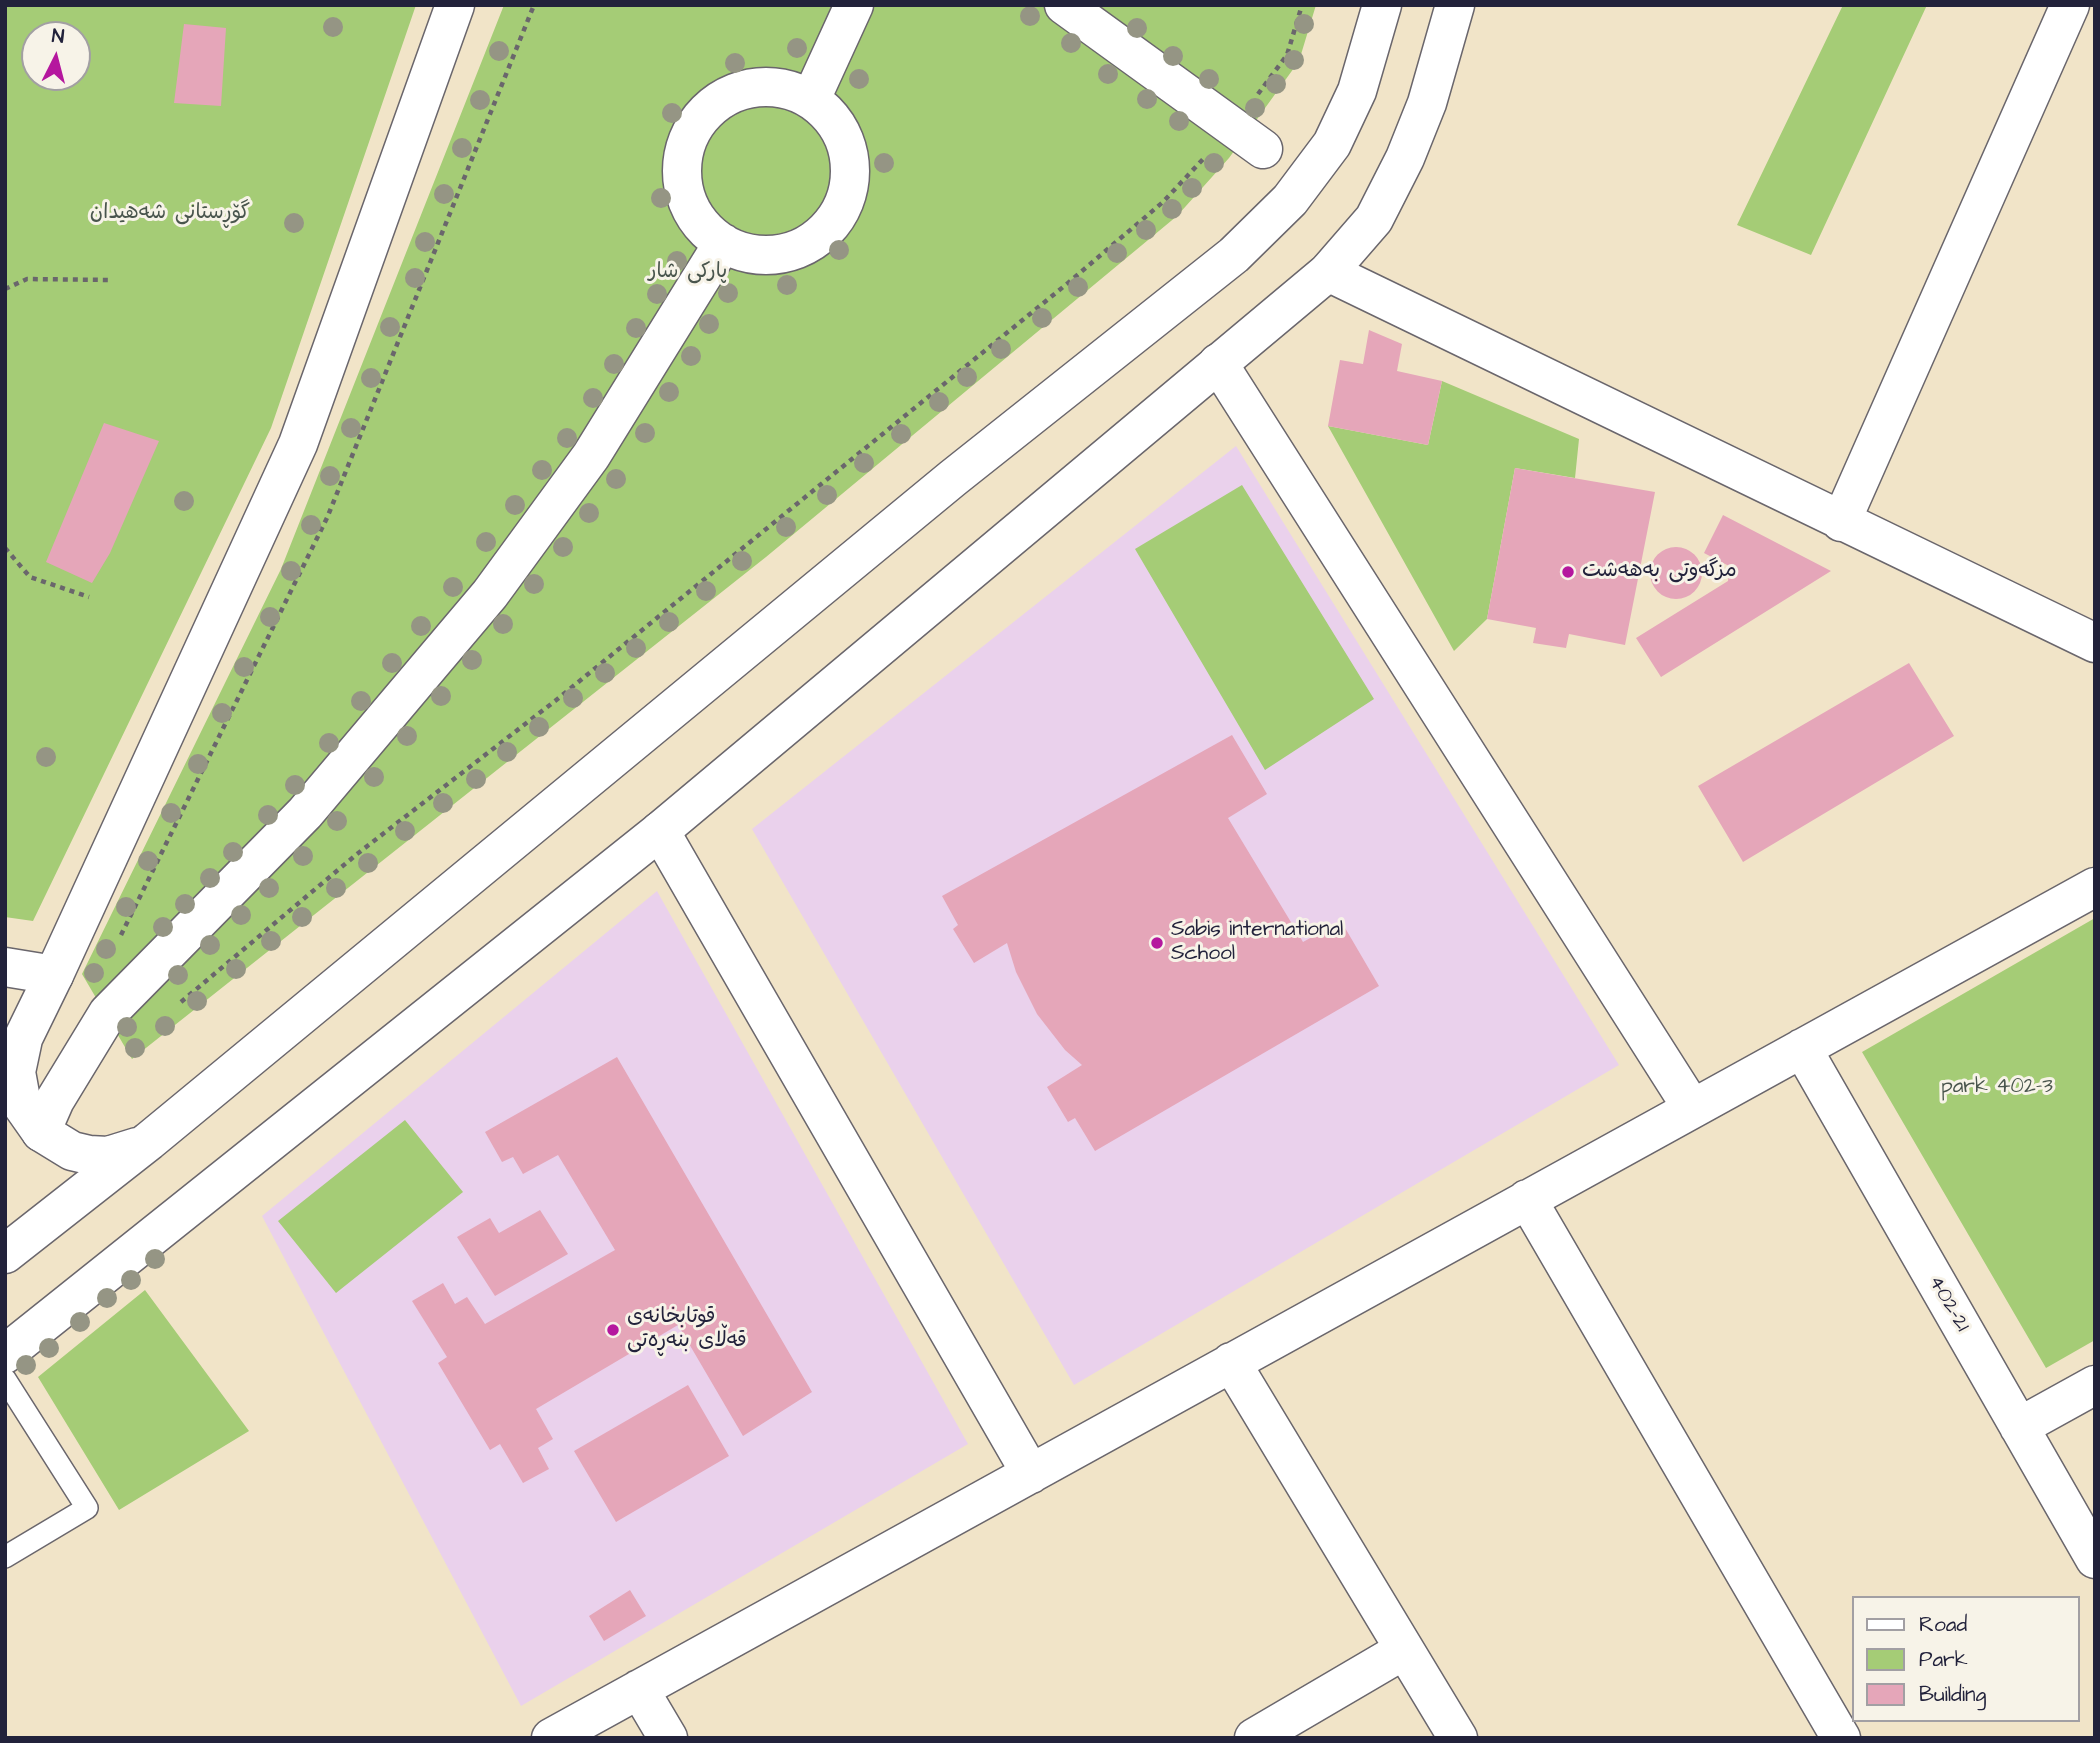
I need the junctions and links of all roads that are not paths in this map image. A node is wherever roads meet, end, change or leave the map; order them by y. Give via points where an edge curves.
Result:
1 (455, 5) edge
2 (854, 5) edge
3 (1064, 5) edge
4 (1382, 5) edge
5 (1455, 5) edge
6 (2070, 5) edge
7 (811, 99) junction
8 (1263, 149) dead end
9 (723, 243) junction
10 (1328, 272) junction
11 (1218, 363) junction
12 (1841, 522) junction
13 (2095, 643) edge
14 (660, 831) junction
15 (2095, 887) edge
16 (5, 967) edge
17 (54, 975) junction
18 (23, 1040) junction
19 (1802, 1048) junction
20 (5, 1074) edge
21 (1692, 1108) junction
22 (41, 1132) junction
23 (143, 1145) junction
24 (1527, 1199) junction
25 (5, 1254) edge
26 (5, 1354) edge
27 (1231, 1362) junction
28 (5, 1379) edge
29 (2095, 1385) edge
30 (2019, 1427) junction
31 (1031, 1474) junction
32 (5, 1557) edge
33 (2095, 1559) edge
34 (1405, 1650) junction
35 (639, 1689) junction
36 (551, 1738) edge
37 (668, 1738) edge
38 (1254, 1738) edge
39 (1458, 1738) edge
40 (1841, 1738) edge

1 - 17 street via 298,444
2 - 7 street
3 - 8 street
4 - 23 street via 1357,91 1332,144 1290,200 1242,248 953,478
5 - 10 street via 1427,103 1405,158 1374,219
6 - 12 street
7 - 9 street via 831,117 845,139 851,164 848,190 838,214 821,234 799,248 773,255 747,253
7 - 9 street via 787,89 760,86 711,106 694,126 683,151 684,191 702,226
9 - 22 street via 591,456 490,594 305,813 108,1013 55,1100
10 - 11 street
10 - 12 street
11 - 14 street
11 - 21 street
12 - 13 street
14 - 26 street
14 - 31 street
15 - 19 street
16 - 17 street
17 - 18 street
18 - 20 street
18 - 22 street via 16,1072 22,1105
19 - 21 street
19 - 30 street, 402-21
21 - 24 street
22 - 23 street via 72,1151 89,1155 108,1156
23 - 25 street
24 - 27 street
24 - 40 street
27 - 31 street
27 - 34 street
28 - 32 lane via 86,1508
29 - 30 street
30 - 33 street, 402-21
31 - 35 street
34 - 38 street
34 - 39 street
35 - 36 street
35 - 37 street

